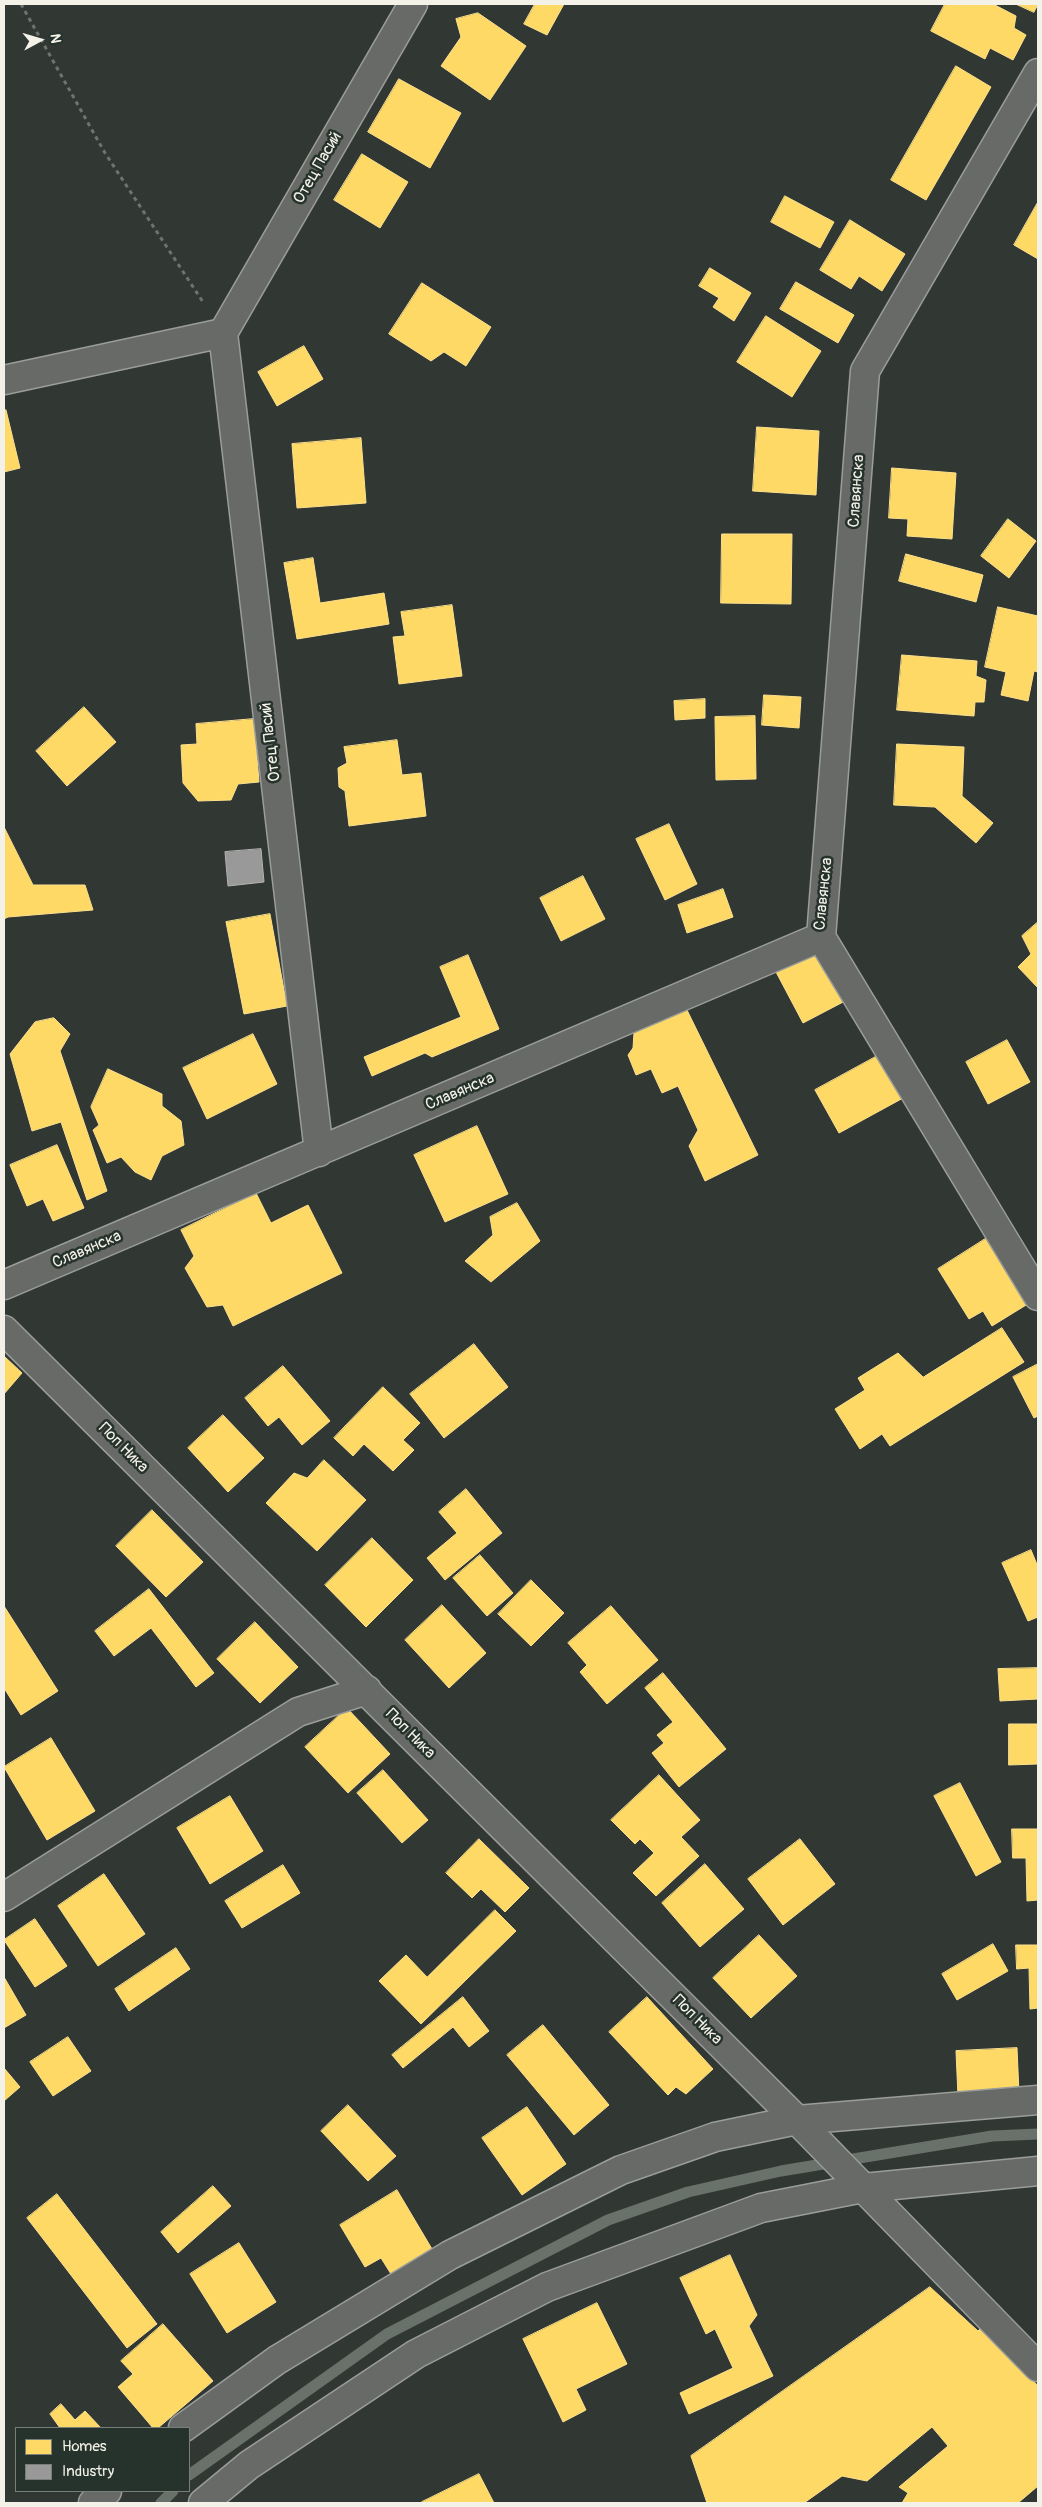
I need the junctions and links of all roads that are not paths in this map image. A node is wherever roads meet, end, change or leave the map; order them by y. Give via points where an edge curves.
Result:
1 (413, 4) edge
2 (1038, 73) edge
3 (223, 332) junction
4 (4, 380) edge
5 (822, 937) junction
6 (320, 1152) junction
7 (4, 1285) edge
8 (1038, 1296) edge
9 (4, 1330) edge
10 (367, 1690) junction
11 (4, 1897) edge
12 (1038, 2100) edge
13 (806, 2130) junction
14 (1038, 2170) edge
15 (856, 2181) junction
16 (1038, 2368) edge
17 (184, 2427) edge
18 (106, 2492) edge
19 (93, 2503) edge
20 (204, 2503) edge

1 - 3 street, Отец Пасий
2 - 5 street, Славянска via 865,371
3 - 4 street
3 - 6 street, Отец Пасий
5 - 6 street, Славянска
5 - 8 street
6 - 7 street, Славянска
9 - 10 street, Поп Ника
10 - 11 street via 298,1712
10 - 13 street, Поп Ника
12 - 13 street
13 - 15 street, Поп Ника
13 - 17 street via 715,2137 621,2170 450,2255 277,2360
14 - 15 street
15 - 16 street, Поп Ника
15 - 20 street via 761,2208 548,2287 416,2354 250,2465
18 - 19 street

